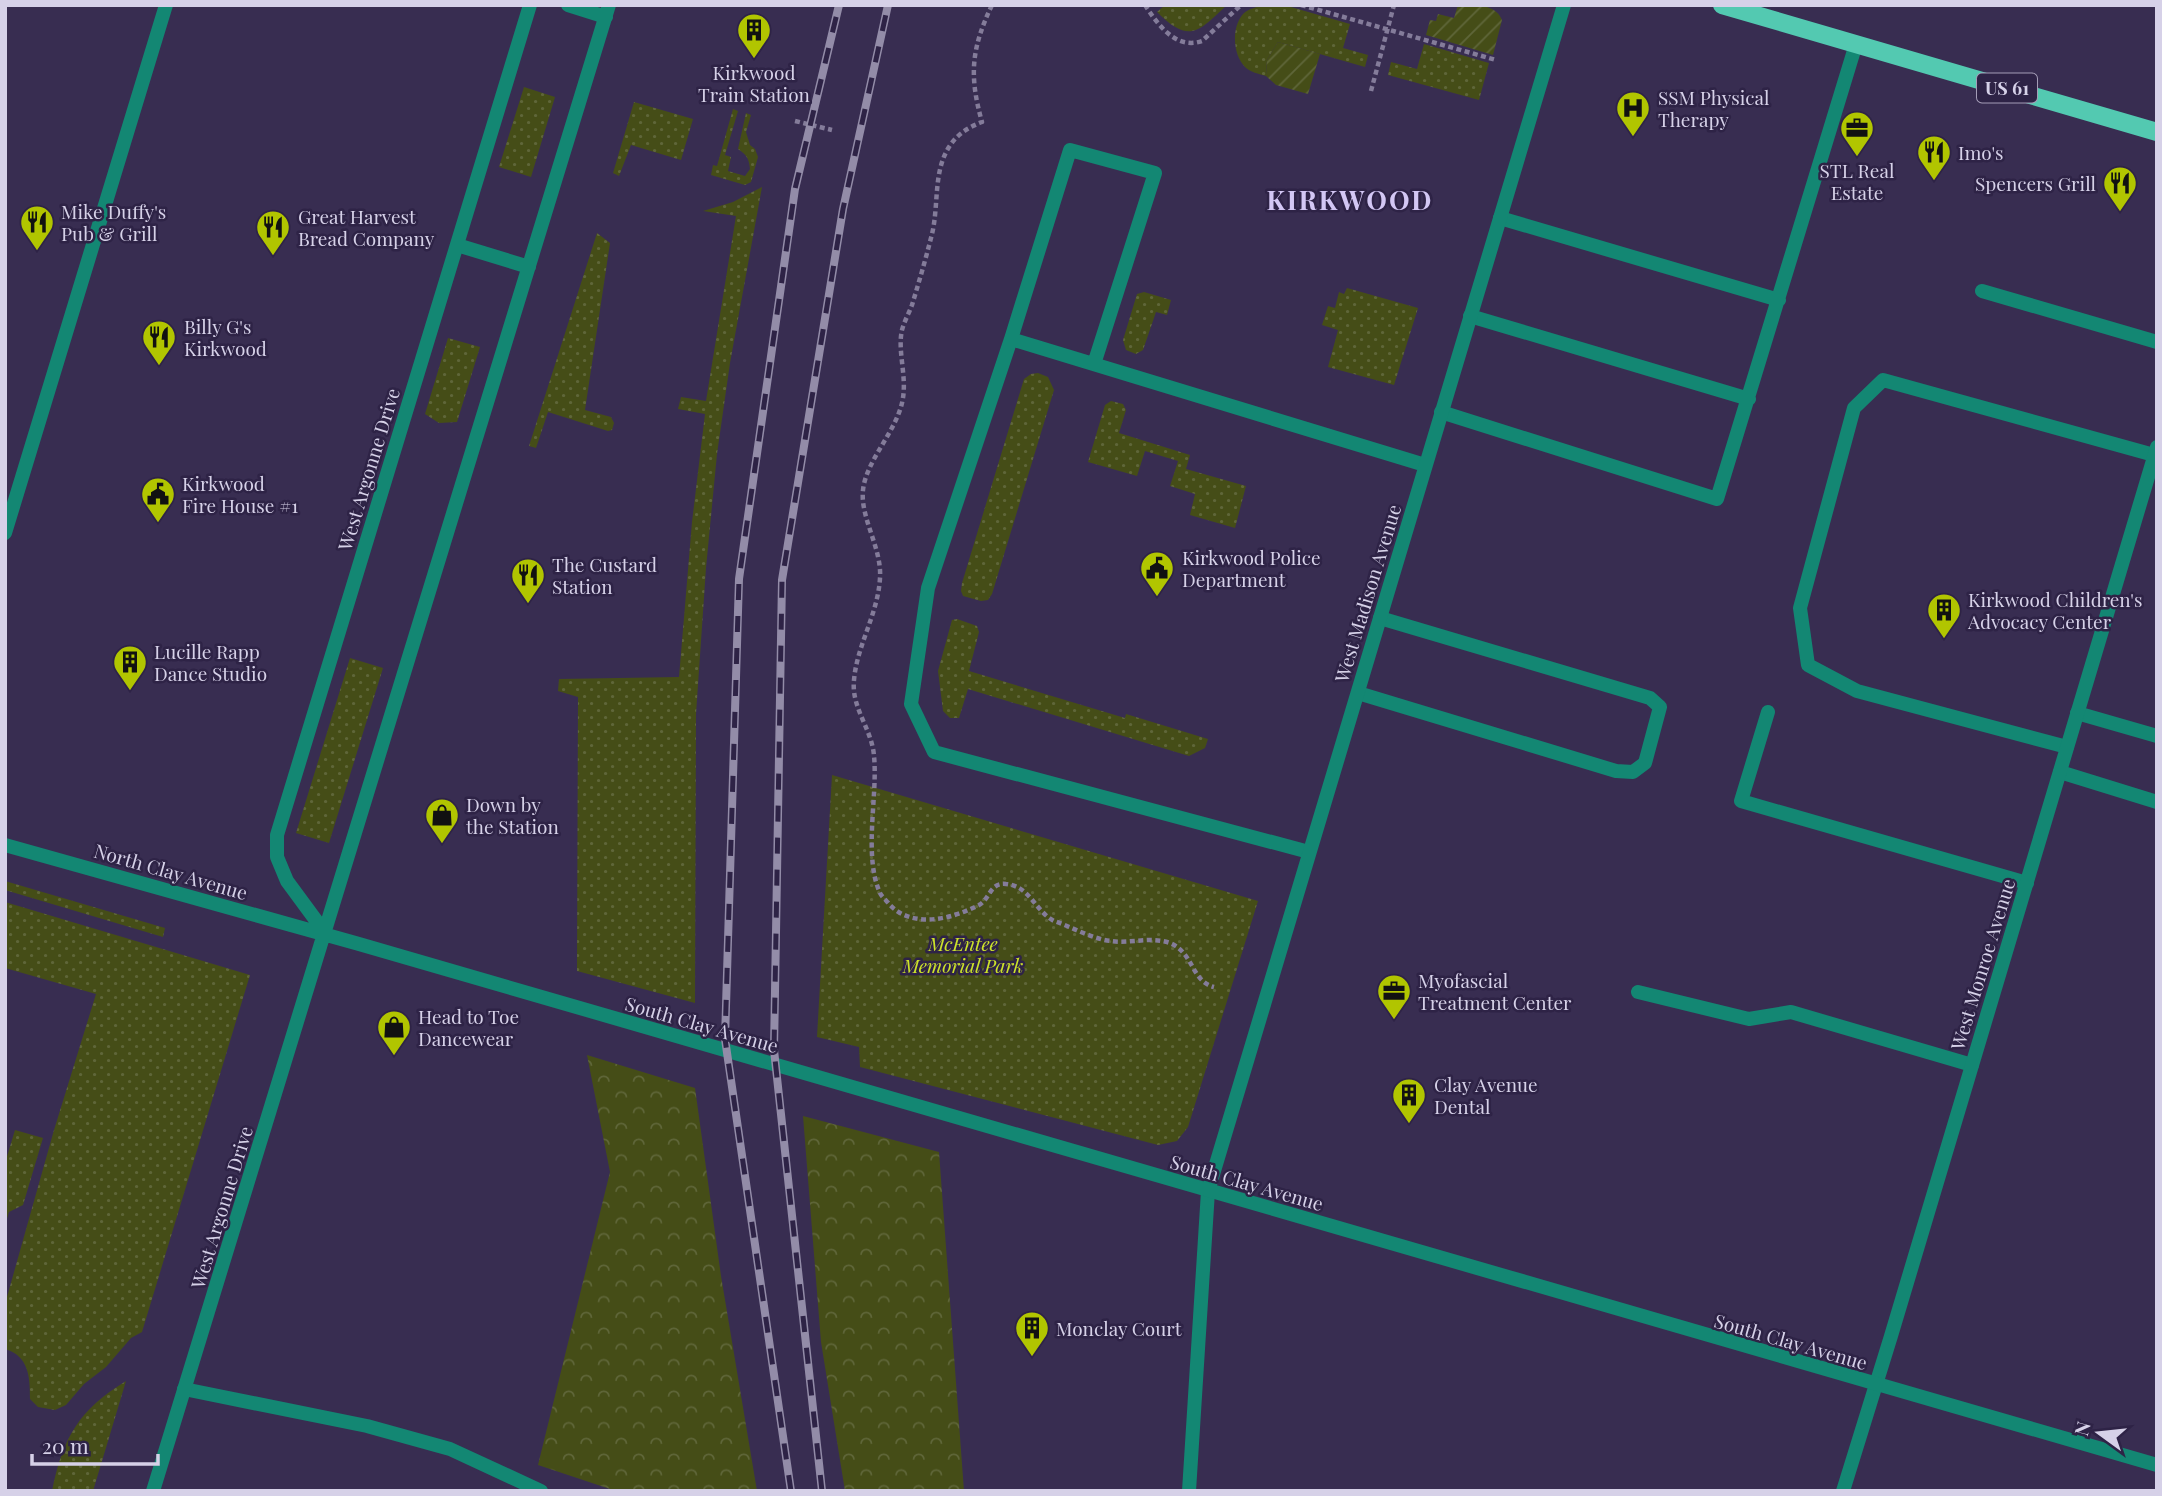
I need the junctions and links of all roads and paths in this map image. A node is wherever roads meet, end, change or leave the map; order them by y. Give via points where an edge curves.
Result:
1 (166, 5) edge
2 (530, 5) edge
3 (568, 5) edge
4 (1145, 5) edge
5 (1241, 5) edge
6 (1301, 5) edge
7 (1394, 5) edge
8 (1564, 5) edge
9 (1722, 5) edge
10 (608, 11) edge
11 (1388, 29) junction
12 (1856, 44) junction
13 (1496, 60) dead end
14 (1371, 91) dead end
15 (795, 121) dead end
16 (832, 130) dead end
17 (2157, 132) edge
18 (1500, 218) junction
19 (457, 245) junction
20 (529, 267) junction
21 (1982, 290) dead end
22 (1779, 300) junction
23 (1470, 316) junction
24 (1011, 339) junction
25 (2157, 342) edge
26 (1094, 364) junction
27 (1749, 399) junction
28 (1441, 412) junction
29 (2155, 451) edge
30 (1425, 465) junction
31 (5, 533) edge
32 (1380, 618) junction
33 (1358, 693) junction
34 (1768, 712) dead end
35 (2077, 713) junction
36 (2157, 736) edge
37 (2067, 747) junction
38 (2060, 772) junction
39 (2157, 802) edge
40 (5, 845) edge
41 (1309, 852) junction
42 (2027, 883) junction
43 (326, 934) junction
44 (1639, 992) dead end
45 (1972, 1065) junction
46 (1208, 1191) junction
47 (1876, 1386) junction
48 (184, 1389) junction
49 (2157, 1465) edge
50 (153, 1491) edge
51 (541, 1491) edge
52 (1189, 1491) edge
53 (1843, 1491) edge

1 - 31 street
2 - 19 street, West Argonne Drive
3 - 10 street
4 - 5 path via 1168,33 1182,44 1194,44
6 - 11 path
7 - 11 path
8 - 18 street, West Madison Avenue
9 - 12 main road, US 61
10 - 20 street, West Argonne Drive
11 - 13 path
11 - 14 path
12 - 17 main road, US 61
12 - 22 street
15 - 16 path
18 - 22 street
18 - 23 street, West Madison Avenue
19 - 20 street
19 - 43 street, West Argonne Drive via 277,835 277,857 287,881
20 - 43 street, West Argonne Drive
21 - 25 street
22 - 27 street
23 - 27 street
23 - 28 street, West Madison Avenue
24 - 26 street
24 - 26 street via 1070,150 1155,173
24 - 41 street via 928,588 911,704 934,752
26 - 30 street
27 - 28 street via 1717,499
28 - 30 street, West Madison Avenue
29 - 35 street, West Monroe Avenue
29 - 37 street via 1883,380 1854,408 1800,608 1808,665 1857,691
30 - 32 street, West Madison Avenue
32 - 33 street, West Madison Avenue
32 - 33 street via 1650,698 1660,707 1645,763 1633,772 1616,771
33 - 41 street, West Madison Avenue
34 - 42 street via 1741,801
35 - 36 street
35 - 37 street, West Monroe Avenue
37 - 38 street, West Monroe Avenue
38 - 39 street
38 - 42 street, West Monroe Avenue
40 - 43 street, North Clay Avenue
41 - 46 street, West Madison Avenue
42 - 45 street, West Monroe Avenue
43 - 46 street, South Clay Avenue
43 - 48 street, West Argonne Drive
44 - 45 street via 1749,1019 1791,1012
45 - 47 street, West Monroe Avenue
46 - 47 street, South Clay Avenue
46 - 52 street
47 - 49 street, South Clay Avenue
47 - 53 street, West Monroe Avenue
48 - 50 street, West Argonne Drive
48 - 51 street via 366,1426 450,1449

